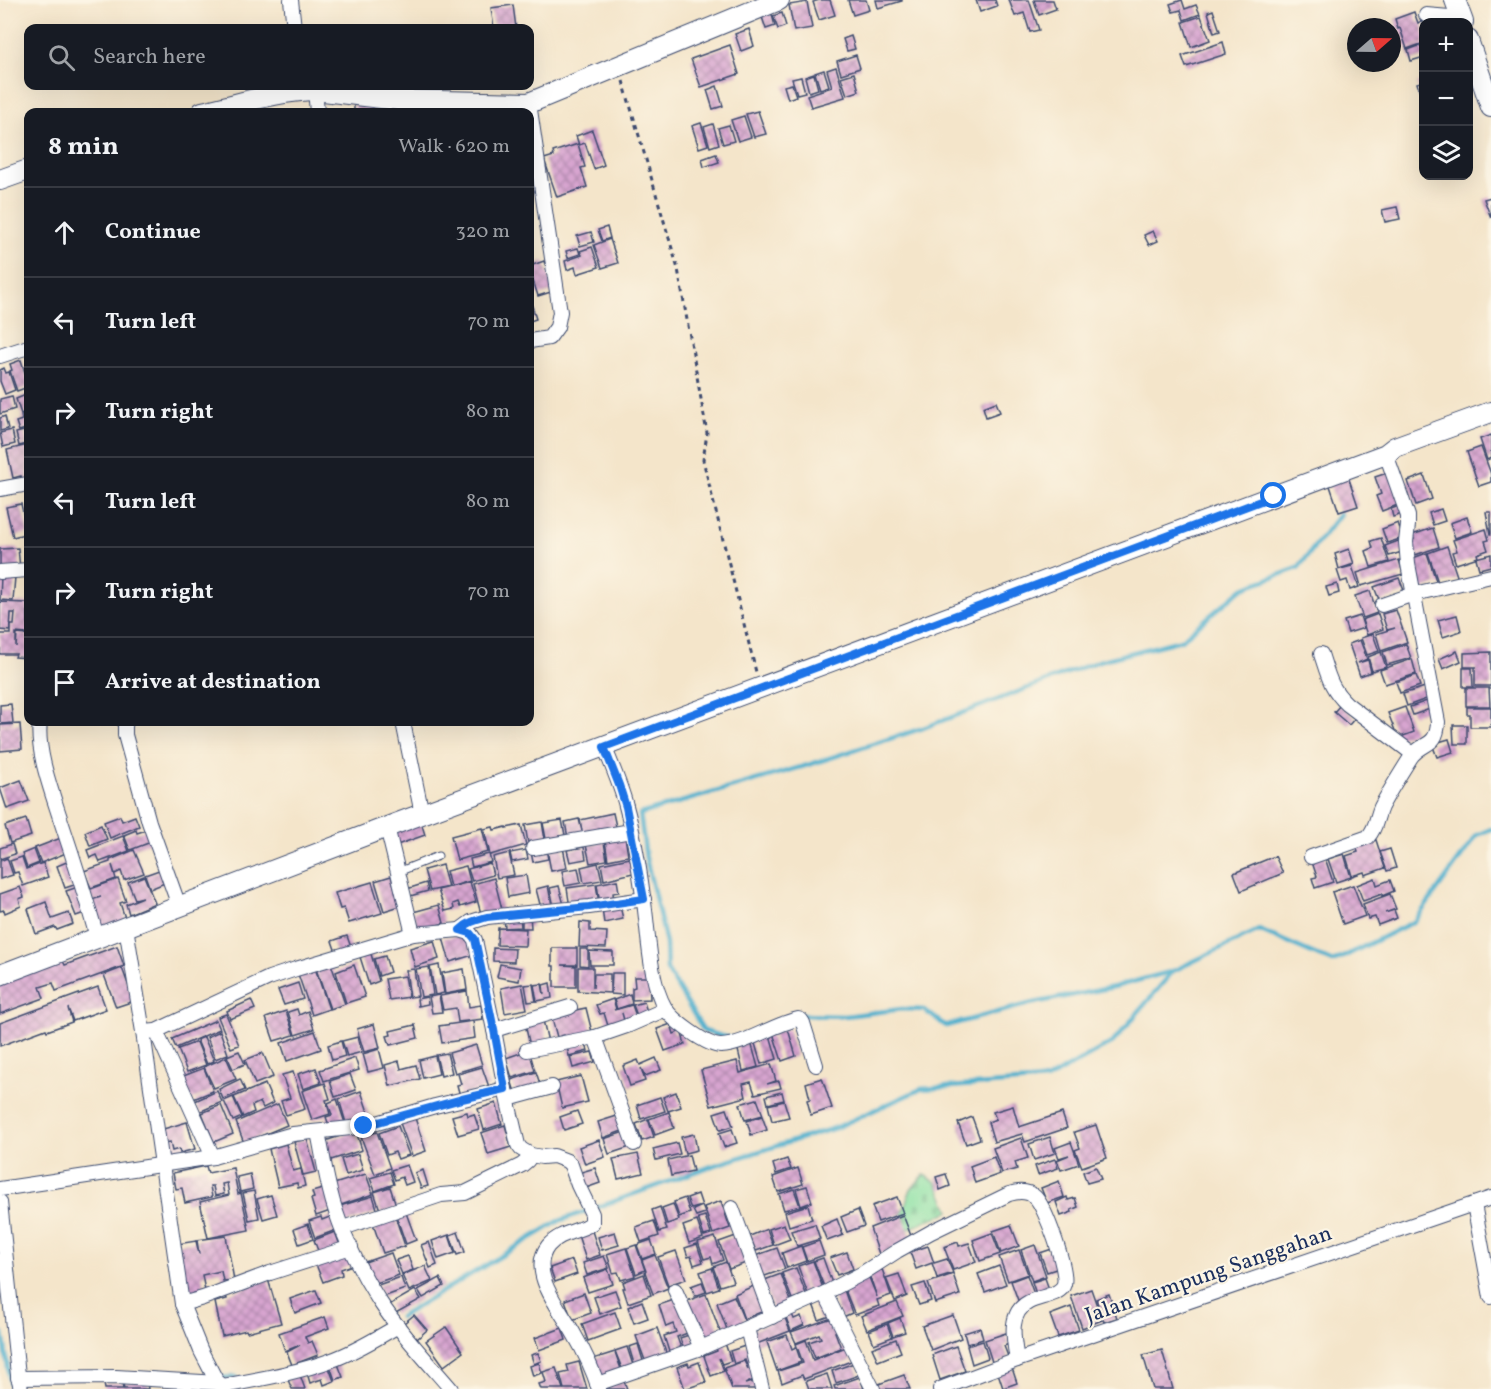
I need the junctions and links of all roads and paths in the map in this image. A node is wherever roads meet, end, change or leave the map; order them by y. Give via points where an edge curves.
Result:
1 (291, 0) edge
2 (779, 0) edge
3 (1460, 14) edge
4 (1426, 15) dead end
5 (294, 24) edge
6 (1473, 55) edge
7 (619, 67) junction
8 (301, 90) edge
9 (306, 90) edge
10 (311, 90) edge
11 (529, 104) junction
12 (398, 106) edge
13 (1491, 107) edge
14 (220, 108) edge
15 (315, 108) edge
16 (530, 108) edge
17 (534, 138) edge
18 (24, 171) edge
19 (0, 180) edge
20 (534, 340) edge
21 (24, 348) edge
22 (0, 356) edge
23 (1491, 412) edge
24 (1386, 454) junction
25 (24, 487) edge
26 (0, 489) edge
27 (24, 570) edge
28 (0, 572) edge
29 (1491, 576) edge
30 (1414, 594) junction
31 (1382, 605) dead end
32 (1321, 654) dead end
33 (760, 688) junction
34 (39, 726) edge
35 (124, 726) edge
36 (405, 726) edge
37 (604, 747) junction
38 (1413, 754) junction
39 (422, 814) junction
40 (387, 827) junction
41 (631, 831) junction
42 (533, 848) dead end
43 (438, 856) dead end
44 (1311, 857) dead end
45 (398, 872) junction
46 (644, 899) junction
47 (179, 906) junction
48 (126, 927) junction
49 (460, 930) junction
50 (413, 934) junction
51 (97, 937) junction
52 (0, 975) edge
53 (570, 1006) dead end
54 (666, 1009) junction
55 (494, 1030) junction
56 (149, 1032) junction
57 (595, 1037) junction
58 (527, 1050) dead end
59 (816, 1065) dead end
60 (552, 1087) dead end
61 (506, 1094) junction
62 (318, 1132) junction
63 (634, 1144) dead end
64 (531, 1155) junction
65 (213, 1157) junction
66 (162, 1164) junction
67 (0, 1189) edge
68 (1491, 1198) edge
69 (0, 1202) edge
70 (1474, 1204) junction
71 (732, 1208) dead end
72 (343, 1228) junction
73 (351, 1247) junction
74 (675, 1290) dead end
75 (825, 1293) junction
76 (1491, 1297) edge
77 (182, 1304) junction
78 (772, 1317) junction
79 (398, 1326) junction
80 (747, 1328) junction
81 (701, 1348) junction
82 (1017, 1360) junction
83 (218, 1381) edge
84 (20, 1383) edge
85 (598, 1387) edge
86 (451, 1389) edge
87 (762, 1389) edge
88 (873, 1389) edge
89 (940, 1389) edge

1 - 5 street
2 - 7 street
3 - 4 street
6 - 13 street
7 - 11 street
7 - 33 path via 678,268 707,433 704,460
8 - 14 street
9 - 15 street
10 - 12 street
11 - 12 street
11 - 16 street
17 - 20 street via 560,312 557,327 549,338
18 - 19 street
21 - 22 street
23 - 24 street via 1395,447
24 - 30 street via 1407,516 1406,542
24 - 33 street
25 - 26 street
27 - 28 street
29 - 30 street
30 - 31 street
30 - 38 street via 1438,732
32 - 38 street via 1338,696
33 - 37 street
34 - 51 street via 50,786
35 - 47 street via 149,822
36 - 39 street
37 - 39 street
37 - 41 street
38 - 44 street via 1368,837
39 - 40 street
40 - 45 street
40 - 47 street
41 - 42 street
41 - 46 street
43 - 45 lane
45 - 50 street
46 - 49 street via 487,917
46 - 54 street via 654,975
47 - 48 street
48 - 51 street
48 - 56 street
49 - 50 street
49 - 55 street via 475,939
50 - 56 street via 269,978 192,1016
51 - 52 street
53 - 55 street
54 - 57 street
54 - 59 street via 709,1043 719,1046 801,1020
55 - 61 street
56 - 65 street
56 - 66 street
57 - 58 street
57 - 63 street
60 - 61 street
61 - 62 street
61 - 64 street via 518,1144
62 - 65 street via 285,1136
62 - 72 street via 330,1190
64 - 72 street via 522,1165 465,1193 441,1195
64 - 85 street via 567,1161 590,1209 592,1223 549,1246 542,1264 550,1297 578,1340
65 - 66 street
66 - 67 street
66 - 77 street
68 - 70 street, Jalan Kampung Sanggahan
69 - 84 street
70 - 76 street
70 - 82 street, Jalan Kampung Sanggahan
71 - 78 street
72 - 73 street
73 - 77 street
73 - 79 street
74 - 81 street
75 - 78 street
75 - 82 street via 950,1223 1009,1194 1028,1192 1042,1207 1065,1278 1060,1290 1019,1308 1014,1330
75 - 88 street
77 - 83 street
78 - 80 street
79 - 83 street via 333,1360 302,1369
79 - 86 street
80 - 81 street
80 - 87 street
81 - 85 street
82 - 89 street, Jalan Kampung Sanggahan
83 - 84 street via 116,1377

